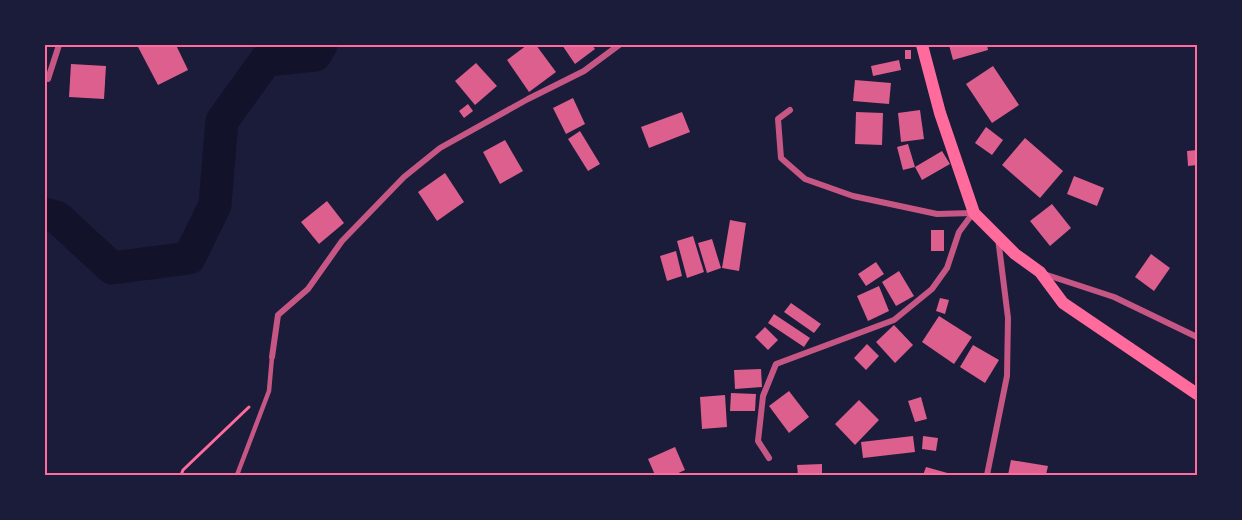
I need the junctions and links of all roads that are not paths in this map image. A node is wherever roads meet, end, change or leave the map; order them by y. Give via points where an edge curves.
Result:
1 (59, 45) edge
2 (620, 45) edge
3 (922, 45) edge
4 (48, 79) dead end
5 (790, 110) dead end
6 (974, 213) junction
7 (998, 238) junction
8 (1040, 272) junction
9 (1197, 337) edge
10 (272, 357) joint
11 (1197, 394) edge
12 (769, 458) dead end
13 (237, 475) edge
14 (987, 475) edge

1 - 4 street
2 - 10 street via 584,71 440,148 404,177 342,241 308,289 278,315
3 - 6 main road
5 - 6 street via 778,119 781,158 804,178 853,196 937,214
6 - 7 main road
6 - 12 street via 959,232 947,268 932,289 894,320 776,364 763,396 759,441
7 - 8 main road
7 - 14 street via 1008,318 1007,376
8 - 9 street via 1114,297
8 - 11 main road via 1063,303
10 - 13 lane via 269,391

